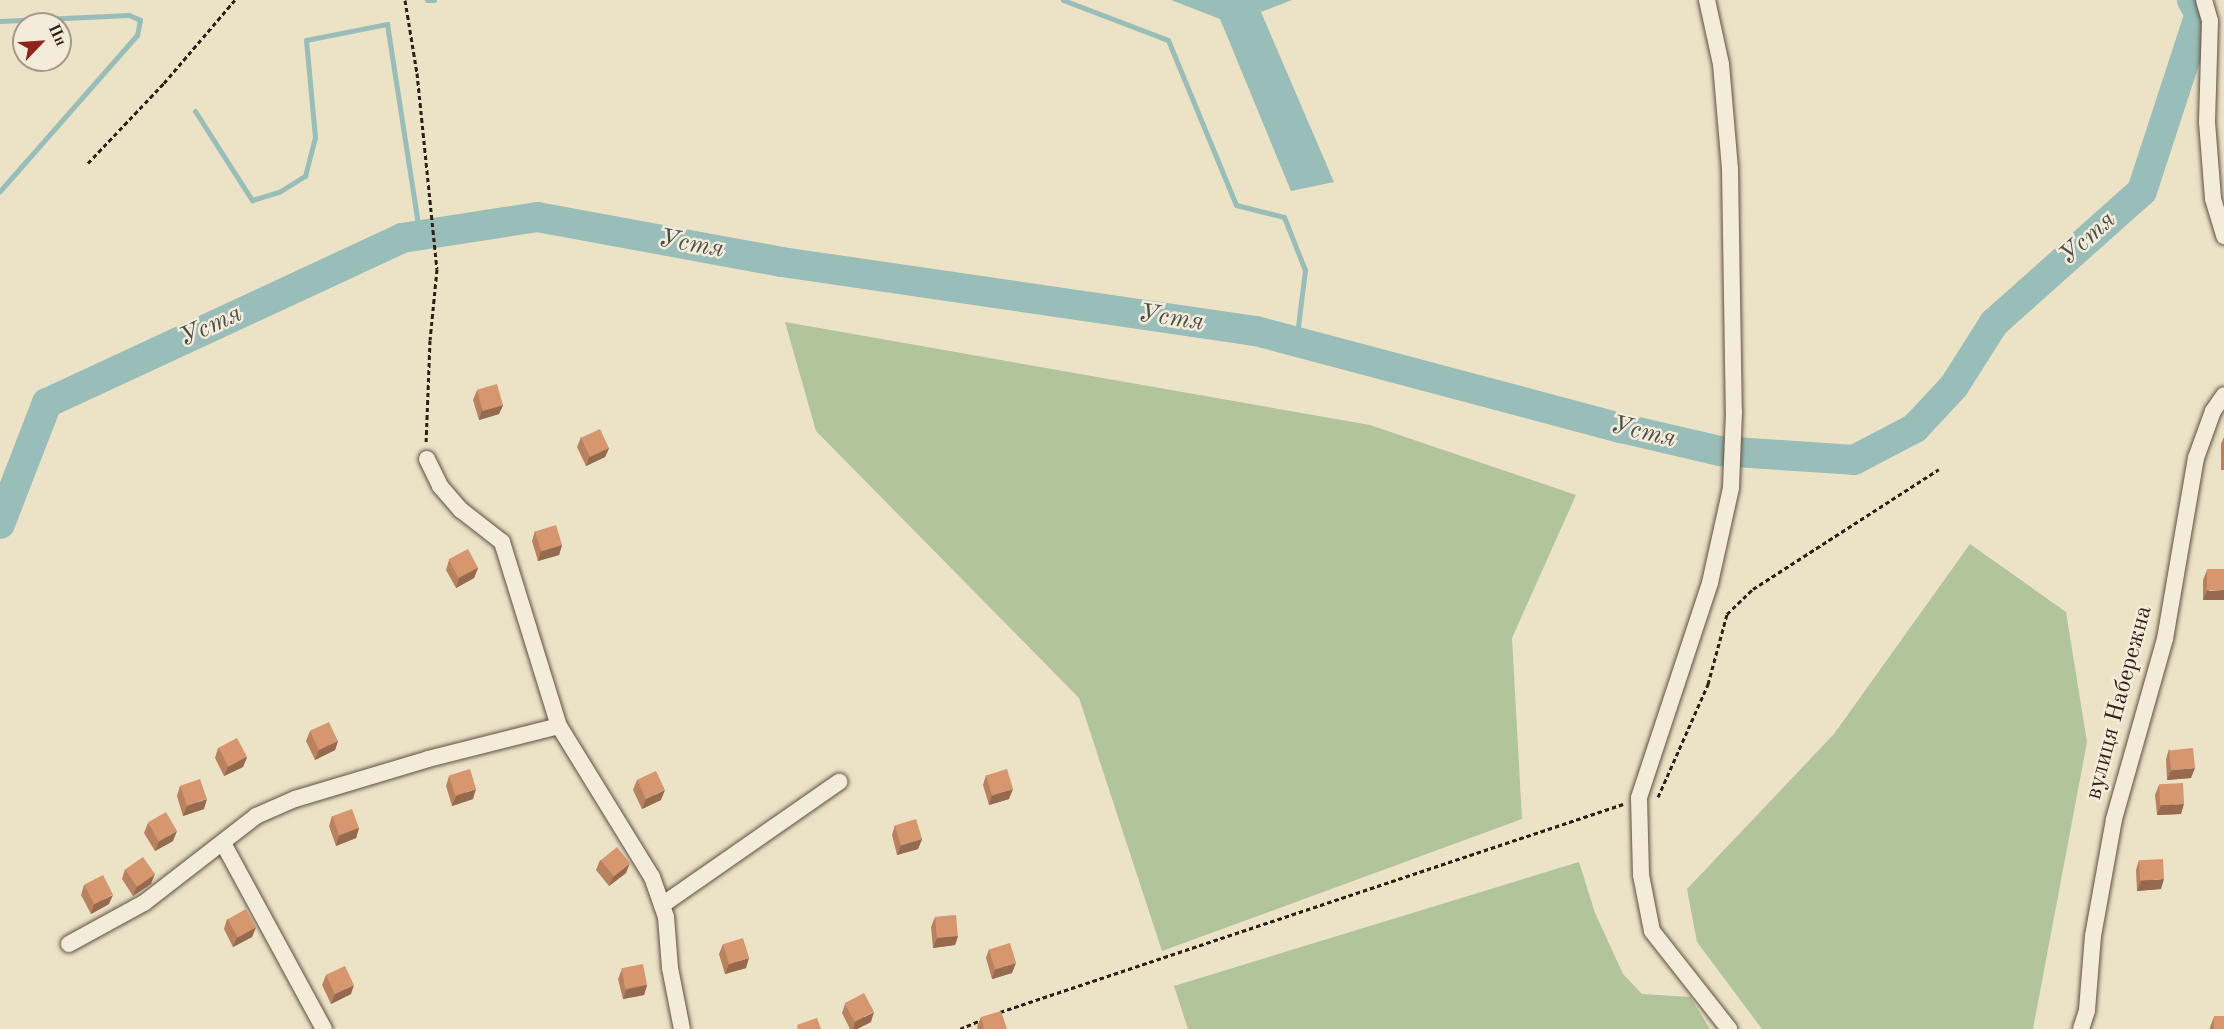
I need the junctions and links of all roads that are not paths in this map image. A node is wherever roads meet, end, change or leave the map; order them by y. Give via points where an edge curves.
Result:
1 (1707, 0) edge
2 (2204, 0) edge
3 (2224, 236) edge
4 (2224, 395) edge
5 (426, 459) road end
6 (559, 726) junction
7 (839, 782) dead end
8 (223, 843) junction
9 (662, 905) junction
10 (69, 944) dead end
11 (324, 1029) edge
12 (682, 1029) edge
13 (1729, 1029) edge
14 (2081, 1029) edge

1 - 13 street via 1721,64 1730,169 1734,412 1731,488 1710,583 1639,798 1641,875 1652,931
2 - 3 street via 2210,21 2207,122 2213,200
4 - 14 street, вулиця Набережна via 2212,411 2196,458 2165,639 2114,819
5 - 6 street via 440,486 461,510 502,542
6 - 8 street via 428,759 295,799 256,816
6 - 9 street via 652,877
7 - 9 street
8 - 10 street via 144,903
8 - 11 street
9 - 12 street

